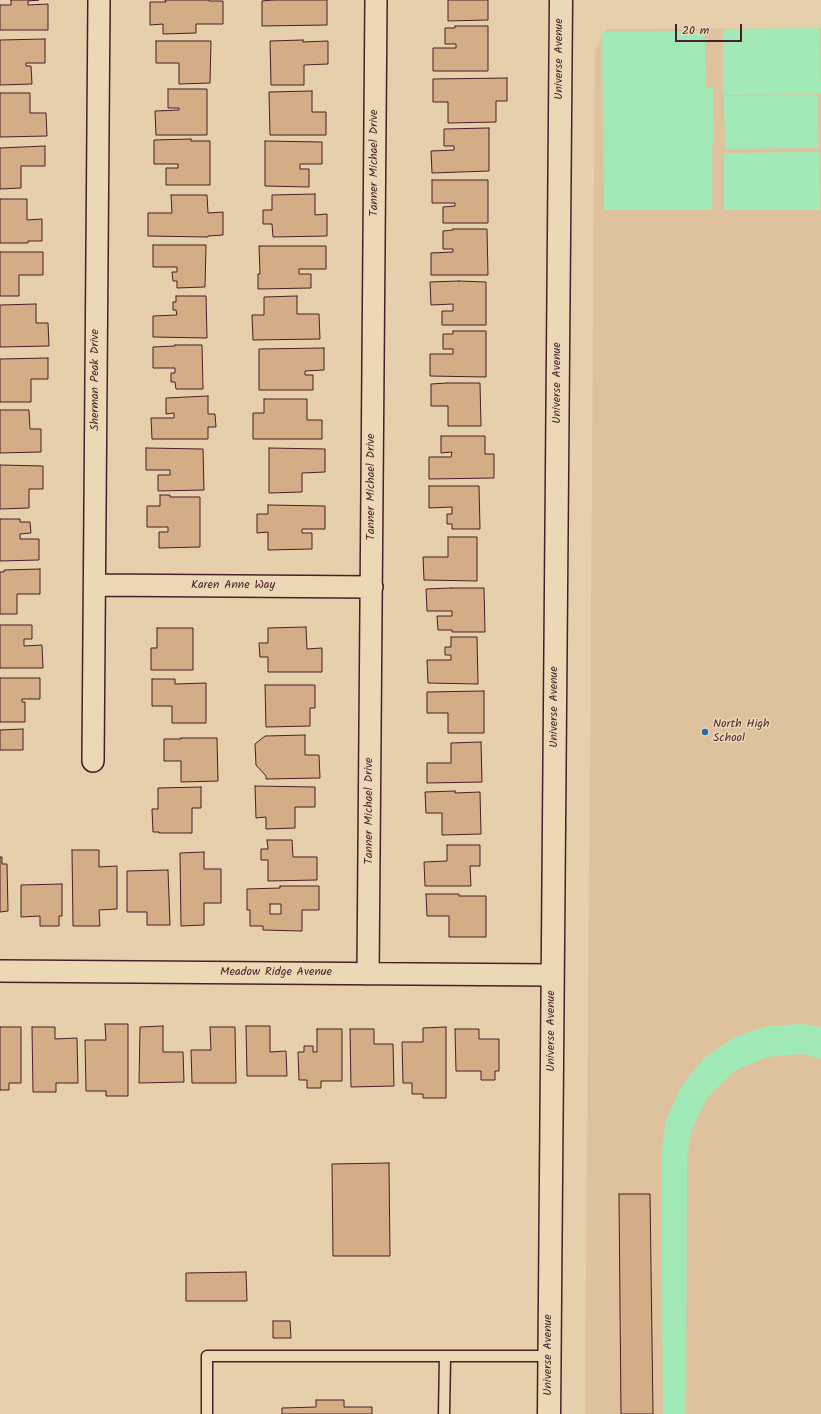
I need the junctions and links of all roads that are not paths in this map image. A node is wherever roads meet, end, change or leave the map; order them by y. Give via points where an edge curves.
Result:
1 (100, 0) edge
2 (376, 0) edge
3 (561, 0) edge
4 (95, 585) junction
5 (372, 587) junction
6 (93, 761) dead end
7 (0, 971) edge
8 (368, 974) junction
9 (552, 975) junction
10 (445, 1356) junction
11 (550, 1356) junction
12 (207, 1414) edge
13 (444, 1414) edge
14 (549, 1414) edge

1 - 4 street, Sherman Peak Drive
2 - 5 street, Tanner Michael Drive
3 - 9 street, Universe Avenue
4 - 5 street, Karen Anne Way
4 - 6 street, Sherman Peak Drive
5 - 8 street, Tanner Michael Drive
7 - 8 street, Meadow Ridge Avenue
8 - 9 street, Meadow Ridge Avenue
9 - 11 street, Universe Avenue
10 - 11 lane
10 - 12 lane via 207,1356
10 - 13 lane
11 - 14 street, Universe Avenue

